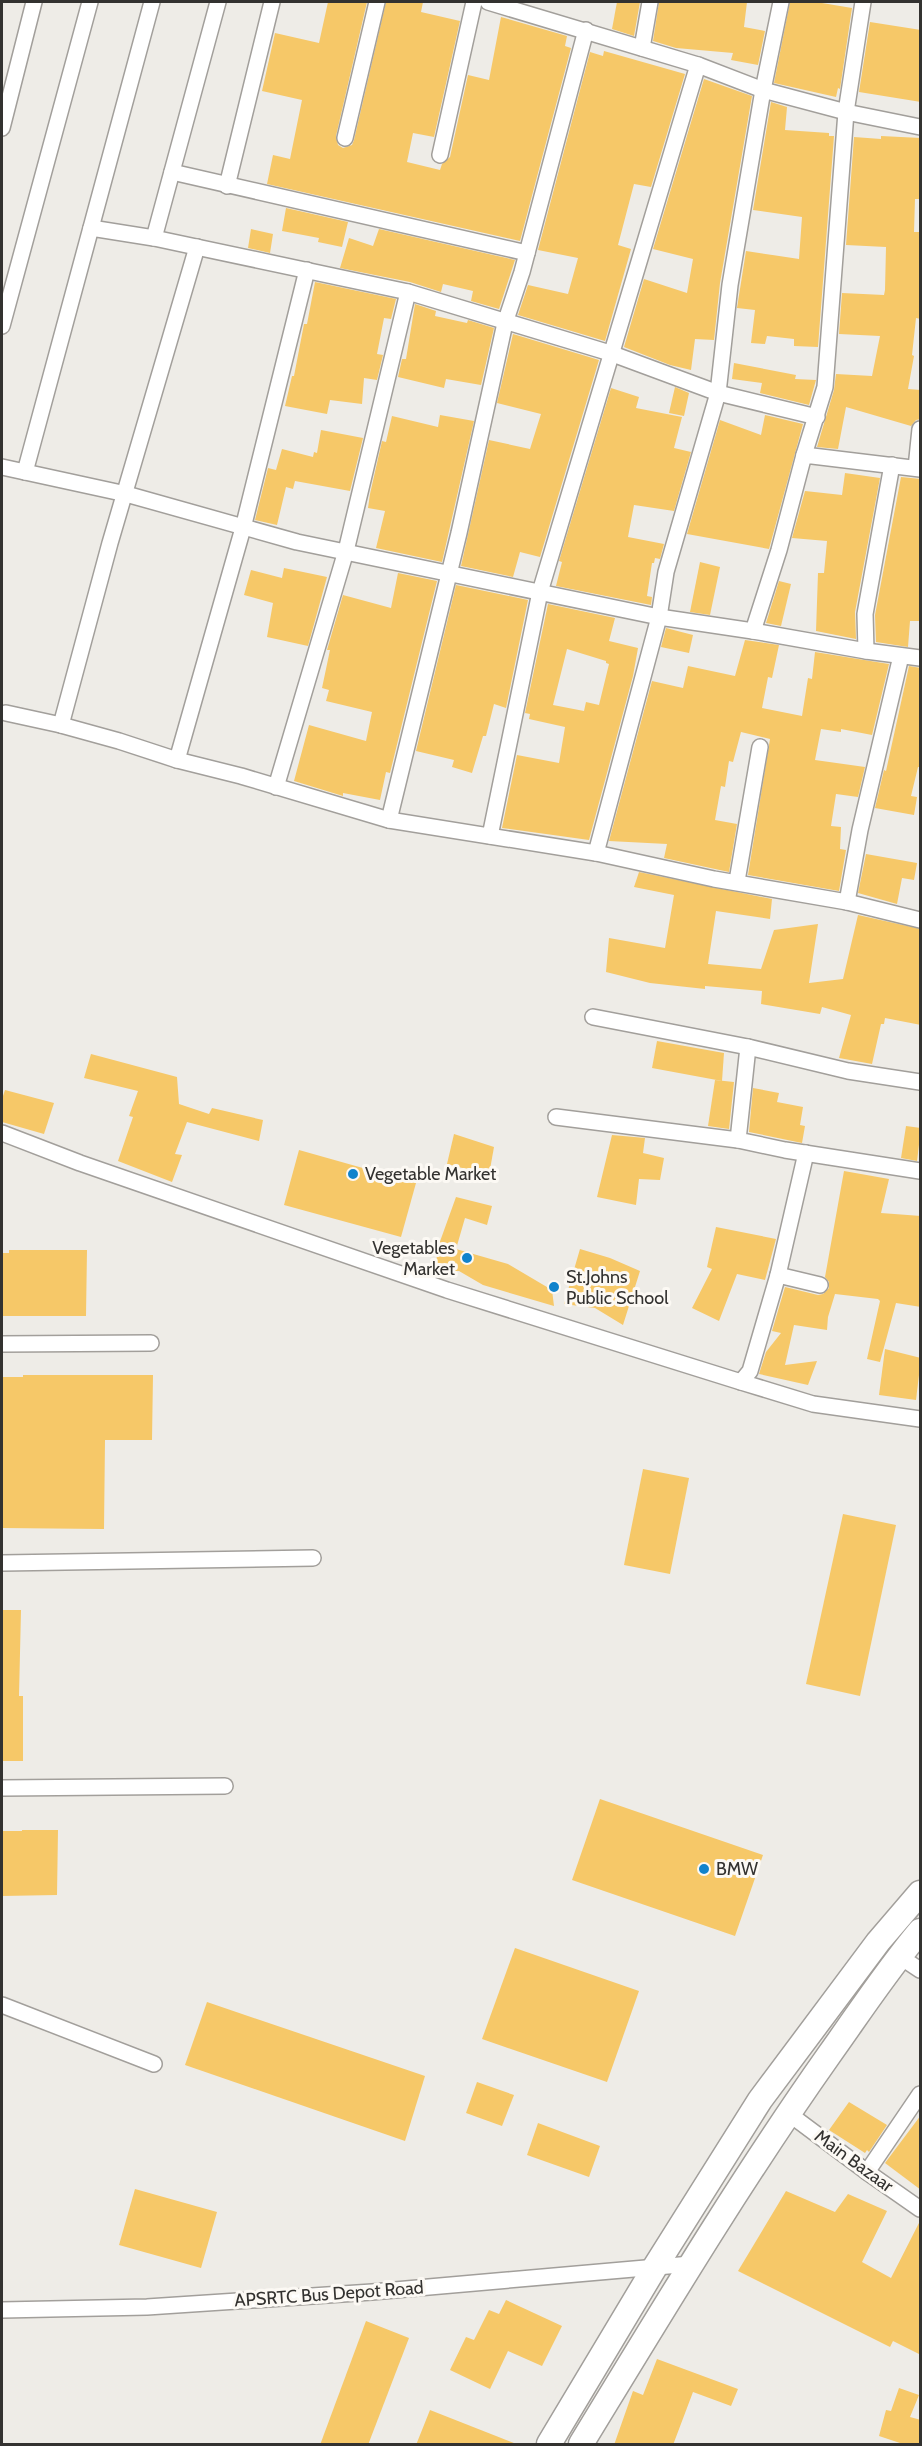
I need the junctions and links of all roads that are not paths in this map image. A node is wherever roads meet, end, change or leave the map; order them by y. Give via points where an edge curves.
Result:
1 (34, 2) edge
2 (90, 2) edge
3 (152, 2) edge
4 (218, 2) edge
5 (272, 2) edge
6 (377, 2) edge
7 (474, 2) edge
8 (488, 2) edge
9 (650, 2) edge
10 (781, 2) edge
11 (863, 2) edge
12 (586, 30) junction
13 (642, 48) junction
14 (698, 65) junction
15 (763, 90) junction
16 (846, 112) junction
17 (921, 127) edge
18 (2, 128) edge
19 (345, 138) dead end
20 (440, 155) dead end
21 (172, 172) junction
22 (227, 186) junction
23 (91, 228) junction
24 (154, 238) junction
25 (197, 247) junction
26 (527, 253) junction
27 (307, 270) junction
28 (408, 292) junction
29 (505, 323) junction
30 (2, 326) edge
31 (610, 353) junction
32 (718, 393) junction
33 (816, 417) junction
34 (921, 429) edge
35 (804, 455) junction
36 (892, 465) junction
37 (2, 467) edge
38 (918, 469) edge
39 (26, 472) junction
40 (126, 494) junction
41 (243, 528) junction
42 (346, 551) junction
43 (449, 573) junction
44 (540, 592) junction
45 (659, 617) junction
46 (753, 631) junction
47 (866, 651) junction
48 (901, 656) junction
49 (921, 658) edge
50 (6, 713) dead end
51 (61, 725) junction
52 (760, 747) dead end
53 (177, 760) junction
54 (276, 787) junction
55 (389, 820) junction
56 (490, 836) junction
57 (596, 853) junction
58 (736, 881) junction
59 (847, 902) junction
60 (921, 920) edge
61 (593, 1017) dead end
62 (748, 1047) junction
63 (921, 1082) edge
64 (556, 1117) dead end
65 (2, 1133) edge
66 (738, 1140) junction
67 (806, 1153) junction
68 (921, 1171) edge
69 (778, 1275) junction
70 (820, 1285) dead end
71 (151, 1343) dead end
72 (2, 1344) edge
73 (741, 1382) junction
74 (920, 1416) edge
75 (313, 1558) dead end
76 (2, 1563) edge
77 (225, 1786) dead end
78 (2, 1788) edge
79 (921, 1893) edge
80 (921, 1931) edge
81 (899, 1956) junction
82 (921, 1970) edge
83 (2, 2004) edge
84 (154, 2064) dead end
85 (921, 2094) edge
86 (788, 2113) junction
87 (867, 2172) junction
88 (921, 2209) edge
89 (691, 2264) junction
90 (655, 2267) junction
91 (2, 2310) edge
92 (549, 2445) edge
93 (581, 2445) edge

1 - 18 street
2 - 30 street
3 - 23 street
4 - 21 street
5 - 22 street
6 - 19 street
7 - 20 street
8 - 12 street
9 - 13 street
10 - 15 street
11 - 16 street
12 - 13 street
12 - 26 street
13 - 14 street
14 - 15 street
14 - 31 street
15 - 16 street
15 - 32 street via 730,285
16 - 17 street
16 - 33 street via 825,387
21 - 22 street
21 - 24 street
22 - 26 street
23 - 24 street
23 - 39 street
24 - 25 street
25 - 27 street
25 - 40 street
26 - 29 street
27 - 28 street
27 - 41 street
28 - 29 street
28 - 42 street
29 - 31 street
29 - 43 street
31 - 32 street
31 - 44 street
32 - 33 street
32 - 45 street via 666,572
33 - 35 street
34 - 38 street
35 - 36 street
35 - 46 street
36 - 38 street
36 - 47 street via 866,614
37 - 39 street
39 - 40 street
40 - 41 street
40 - 51 street
41 - 42 street
41 - 53 street
42 - 43 street
42 - 54 street
43 - 44 street
43 - 55 street
44 - 45 street
44 - 56 street
45 - 46 street
45 - 57 street
46 - 47 street
47 - 48 street
48 - 49 street
48 - 59 street
50 - 51 street
51 - 53 street
52 - 58 street
53 - 54 street
54 - 55 street
55 - 56 street
56 - 57 street
57 - 58 street
58 - 59 street
59 - 60 street
61 - 62 street
62 - 63 street via 848,1071
62 - 66 street
64 - 66 street
65 - 73 street via 447,1290
66 - 67 street
67 - 68 street
67 - 69 street
69 - 70 street
69 - 73 street via 750,1371
71 - 72 street
73 - 74 street via 813,1404
75 - 76 street
77 - 78 street
79 - 90 main road via 878,1942 760,2100
80 - 81 main road
81 - 82 street
81 - 86 main road
83 - 84 street
85 - 87 street
86 - 87 street, Main Bazaar
86 - 89 main road
87 - 88 street, Main Bazaar
89 - 90 street, APSRTC Bus Depot Road
89 - 93 main road
90 - 91 street, APSRTC Bus Depot Road via 147,2307
90 - 92 main road

